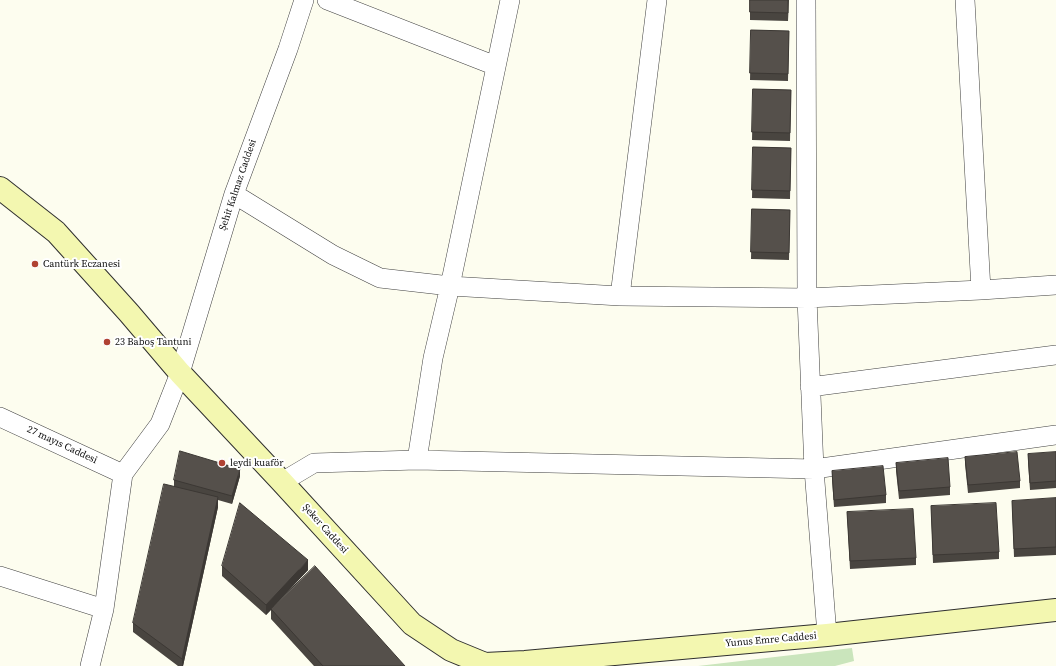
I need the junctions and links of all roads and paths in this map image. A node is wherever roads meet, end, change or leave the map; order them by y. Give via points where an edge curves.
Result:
1 (304, 0) edge
2 (327, 0) edge
3 (510, 0) edge
4 (657, 0) edge
5 (806, 0) edge
6 (965, 0) edge
7 (496, 66) junction
8 (0, 188) edge
9 (234, 194) junction
10 (1056, 285) edge
11 (450, 286) junction
12 (981, 290) junction
13 (620, 296) junction
14 (807, 298) junction
15 (1056, 355) edge
16 (180, 373) junction
17 (810, 387) junction
18 (0, 417) edge
19 (1056, 435) edge
20 (417, 460) junction
21 (814, 469) junction
22 (123, 474) junction
23 (282, 482) junction
24 (0, 576) edge
25 (104, 609) junction
26 (1056, 610) edge
27 (827, 635) junction
28 (450, 658) edge
29 (485, 665) edge
30 (90, 666) edge

1 - 9 street, Şehit Kalmaz Caddesi
2 - 7 street
3 - 7 street
4 - 13 street
5 - 14 street
6 - 12 street
7 - 11 street
8 - 16 main road, Şeker Caddesi via 56,232
9 - 11 street via 333,255 380,278
9 - 16 street, Şehit Kalmaz Caddesi
10 - 12 street
11 - 13 street
11 - 20 street via 433,358
12 - 14 street
13 - 14 street
14 - 17 street
15 - 17 street
16 - 22 street, Şehit Kalmaz Caddesi via 160,424
16 - 23 main road, Şeker Caddesi
17 - 21 street
18 - 22 street, 27 mayıs Caddesi
19 - 21 street
20 - 21 street
20 - 23 street via 314,463
21 - 27 street
22 - 25 street
23 - 28 main road, Şeker Caddesi via 412,624
24 - 25 street
25 - 30 street
26 - 27 main road, Yunus Emre Caddesi
27 - 29 main road, Yunus Emre Caddesi
28 - 29 main road, Şeker Caddesi

